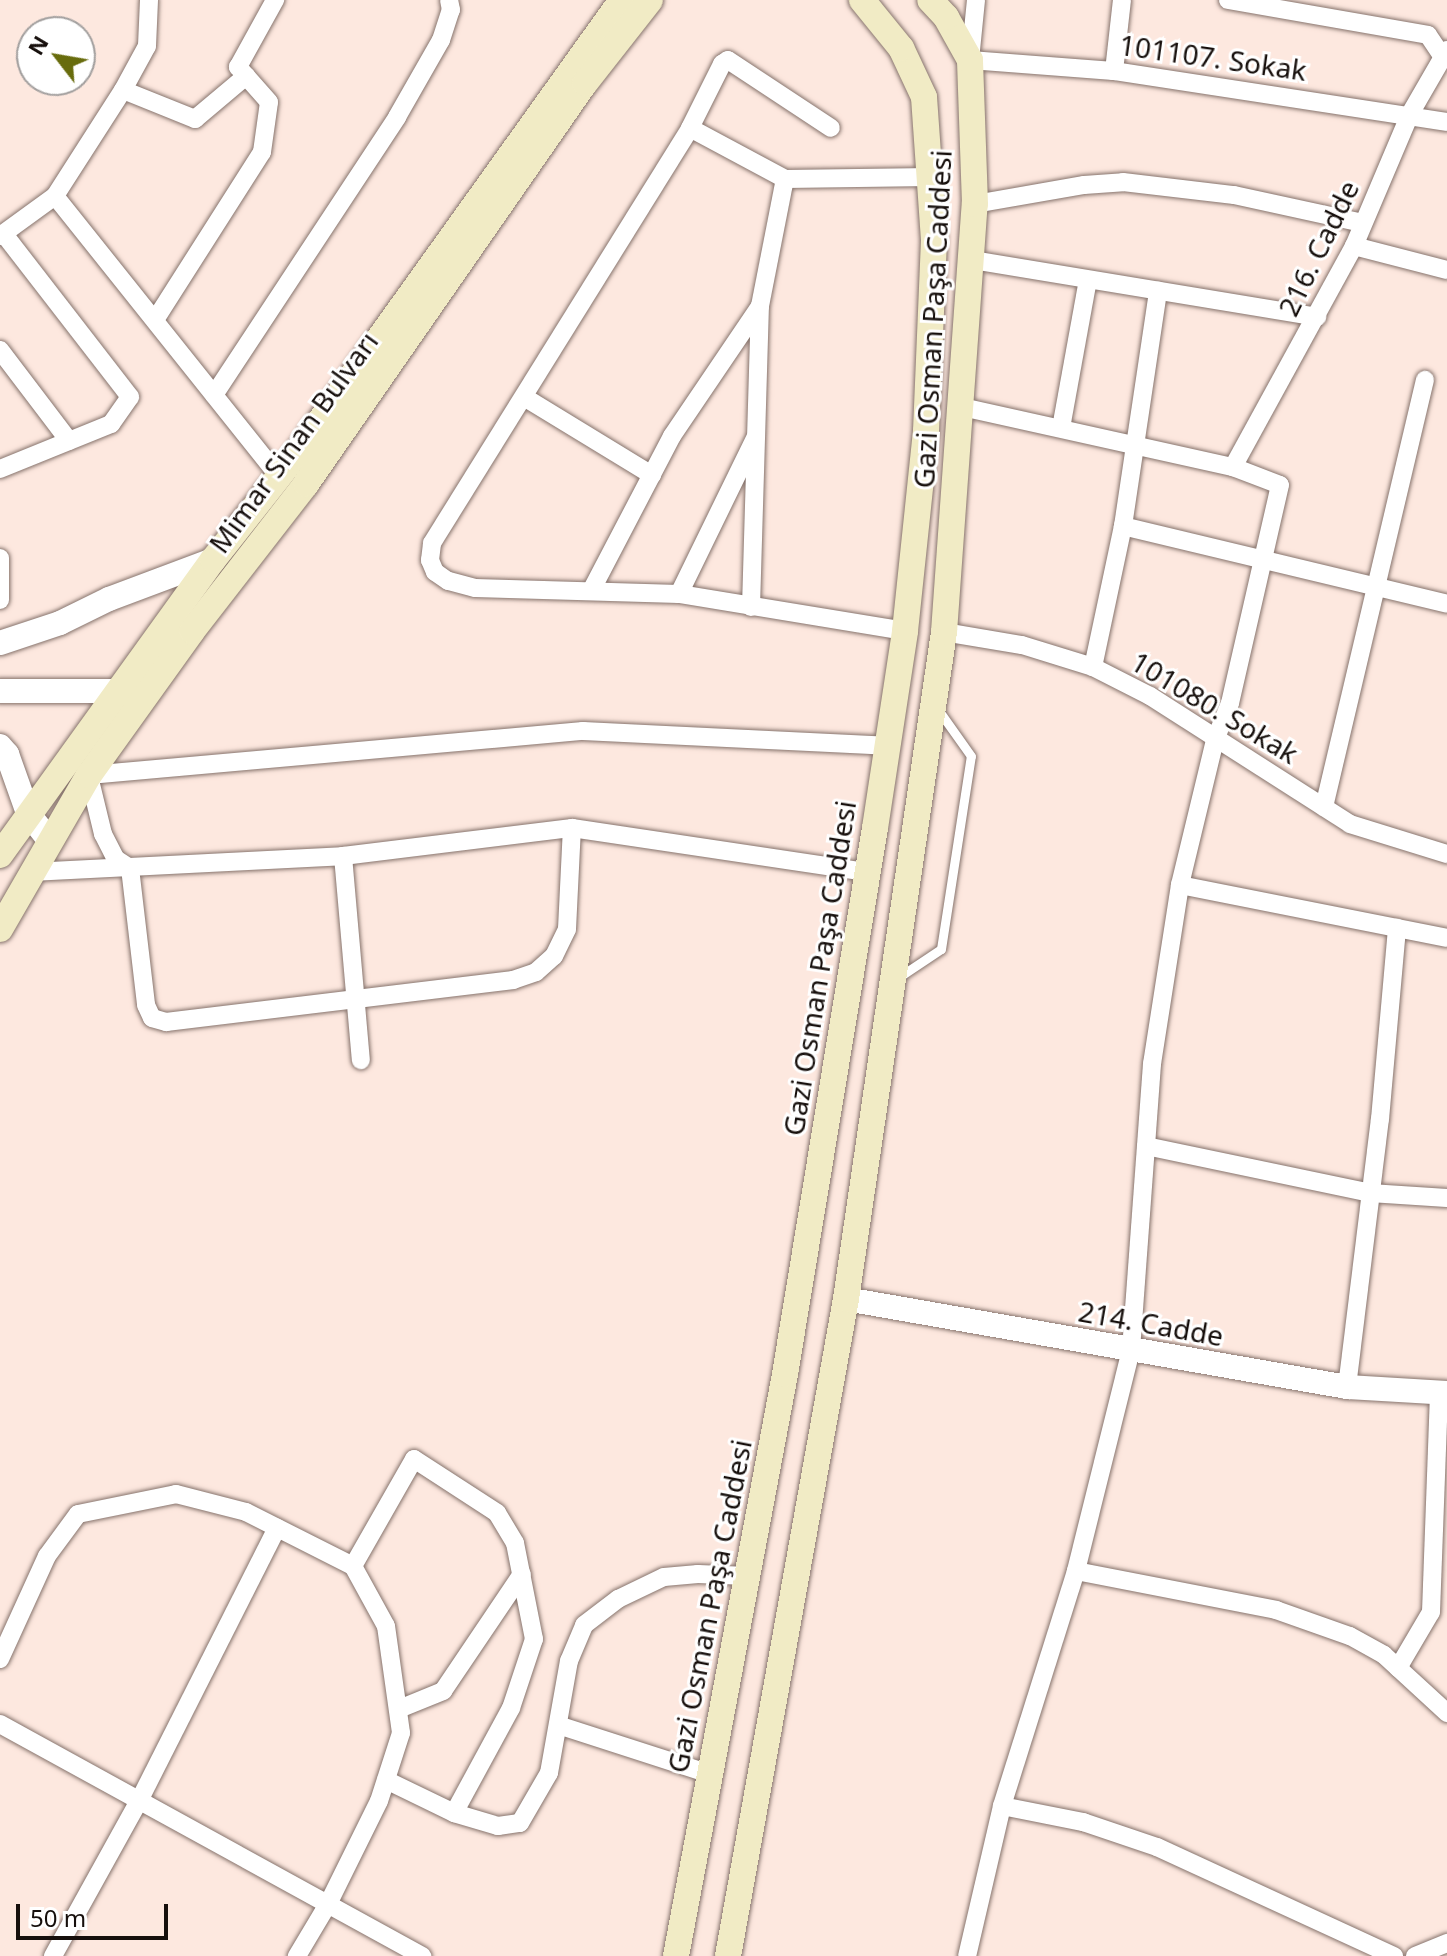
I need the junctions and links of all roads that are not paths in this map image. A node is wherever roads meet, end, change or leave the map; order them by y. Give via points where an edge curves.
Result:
1 (149, 0) edge
2 (275, 0) edge
3 (449, 0) edge
4 (622, 0) edge
5 (650, 0) edge
6 (862, 0) edge
7 (930, 0) edge
8 (976, 0) edge
9 (1122, 0) edge
10 (1228, 0) edge
11 (1444, 53) edge
12 (970, 60) junction
13 (1114, 71) junction
14 (246, 76) junction
15 (123, 90) junction
16 (1410, 114) junction
17 (1447, 122) edge
18 (690, 128) junction
19 (831, 128) dead end
20 (931, 177) junction
21 (785, 179) junction
22 (55, 196) junction
23 (975, 204) junction
24 (1362, 223) junction
25 (2, 235) edge
26 (1354, 246) junction
27 (973, 260) junction
28 (1447, 270) edge
29 (1088, 280) junction
30 (1158, 291) junction
31 (760, 306) junction
32 (1317, 317) junction
33 (155, 320) junction
34 (0, 350) edge
35 (1425, 380) dead end
36 (214, 395) junction
37 (524, 397) junction
38 (962, 407) junction
39 (1061, 428) junction
40 (757, 433) junction
41 (69, 441) junction
42 (1135, 446) junction
43 (1233, 467) junction
44 (0, 469) edge
45 (277, 474) junction
46 (652, 475) junction
47 (1123, 526) junction
48 (0, 558) edge
49 (213, 560) junction
50 (1261, 560) junction
51 (1377, 588) junction
52 (591, 591) junction
53 (679, 594) junction
54 (0, 600) edge
55 (1447, 604) edge
56 (751, 607) junction
57 (905, 631) junction
58 (944, 632) junction
59 (0, 643) edge
60 (1093, 667) junction
61 (152, 690) junction
62 (0, 691) edge
63 (116, 693) junction
64 (933, 703) junction
65 (1215, 740) junction
66 (77, 745) junction
67 (0, 746) edge
68 (887, 746) junction
69 (89, 775) junction
70 (1324, 807) junction
71 (28, 813) junction
72 (572, 828) junction
73 (49, 840) junction
74 (1447, 854) edge
75 (0, 855) edge
76 (343, 856) junction
77 (130, 868) junction
78 (30, 872) junction
79 (867, 872) junction
80 (1180, 885) junction
81 (1397, 928) junction
82 (0, 929) edge
83 (1447, 938) edge
84 (893, 982) junction
85 (356, 999) junction
86 (361, 1060) dead end
87 (1146, 1146) junction
88 (1370, 1193) junction
89 (1447, 1198) edge
90 (846, 1299) junction
91 (1131, 1350) junction
92 (1347, 1387) junction
93 (1443, 1393) edge
94 (277, 1528) junction
95 (353, 1566) junction
96 (1076, 1571) junction
97 (522, 1574) junction
98 (748, 1576) junction
99 (1439, 1614) edge
100 (0, 1659) edge
101 (1398, 1668) junction
102 (399, 1709) junction
103 (1447, 1713) edge
104 (0, 1724) edge
105 (558, 1725) junction
106 (710, 1774) junction
107 (386, 1780) junction
108 (139, 1801) junction
109 (1002, 1806) junction
110 (454, 1813) junction
111 (328, 1904) junction
112 (1447, 1943) edge
113 (53, 1956) edge
114 (297, 1956) edge
115 (422, 1956) edge
116 (676, 1956) edge
117 (728, 1956) edge
118 (967, 1956) edge
119 (1394, 1956) edge
120 (1415, 1956) edge

1 - 15 street via 147,46
2 - 14 street via 238,67
3 - 36 street via 441,40 397,117
4 - 45 main road, Mimar Sinan Bulvarı
5 - 61 main road, Mimar Sinan Bulvarı via 585,83 306,484
6 - 20 main road, Gazi Osman Paşa Caddesi via 901,48 924,97
7 - 12 main road, Gazi Osman Paşa Caddesi
8 - 12 street, Gazi Osman Paşa Caddesi
9 - 13 street
10 - 11 street via 1428,35
11 - 16 street, 216. Cadde
12 - 13 street, 101107. Sokak
12 - 23 main road, Gazi Osman Paşa Caddesi
13 - 16 street, 101107. Sokak
14 - 15 street via 195,119
14 - 33 street via 269,102 262,152
15 - 22 street
16 - 17 street, 101107. Sokak
16 - 24 street, 216. Cadde
18 - 19 street via 728,60
18 - 21 street
18 - 37 street
20 - 21 street
20 - 57 main road, Gazi Osman Paşa Caddesi via 934,240 926,431
21 - 31 street
22 - 25 street
22 - 33 street
23 - 24 street via 1123,182 1234,195
23 - 27 main road, Gazi Osman Paşa Caddesi
24 - 26 street, 216. Cadde
25 - 41 street via 130,397 111,424
26 - 28 street
26 - 32 street, 216. Cadde
27 - 29 street
27 - 38 main road, Gazi Osman Paşa Caddesi
29 - 30 street
29 - 39 street
30 - 32 street
30 - 42 street
31 - 40 street
31 - 46 street via 672,436
32 - 43 street, 216. Cadde
33 - 36 street
34 - 41 street
35 - 51 street
36 - 45 street
37 - 46 street
37 - 52 street via 432,543 430,560 435,572 448,581 475,588
38 - 39 street
38 - 58 main road, Gazi Osman Paşa Caddesi
39 - 42 street
40 - 53 street
40 - 56 street
41 - 44 street
42 - 43 street
42 - 47 street
43 - 50 street via 1280,485
45 - 49 main road, Mimar Sinan Bulvarı
46 - 52 street
47 - 50 street
47 - 60 street
48 - 54 street
49 - 59 street
49 - 63 main road, Mimar Sinan Bulvarı
50 - 51 street
50 - 65 street via 1230,703
51 - 55 street
51 - 70 street
52 - 53 street
53 - 56 street
56 - 57 street
57 - 68 main road, Gazi Osman Paşa Caddesi
58 - 60 street, 101080. Sokak via 1022,645
58 - 64 main road, Gazi Osman Paşa Caddesi
60 - 65 street, 101080. Sokak via 1150,696
61 - 63 street
61 - 69 main road, Mimar Sinan Bulvarı
62 - 63 street
63 - 66 main road, Mimar Sinan Bulvarı
64 - 84 main road, Gazi Osman Paşa Caddesi
64 - 84 lane via 971,756 941,949
65 - 70 street, 101080. Sokak
65 - 80 street
66 - 69 street
66 - 71 main road, Mimar Sinan Bulvarı
67 - 71 street
68 - 69 street via 583,731
68 - 79 main road, Gazi Osman Paşa Caddesi
69 - 73 main road, Mimar Sinan Bulvarı
69 - 77 street via 103,834 116,859
70 - 74 street, 101080. Sokak via 1350,824
71 - 73 street
71 - 75 main road, Mimar Sinan Bulvarı
72 - 76 street
72 - 79 street
72 - 85 street via 567,929 554,956 536,972 513,980
73 - 78 main road, Mimar Sinan Bulvarı
76 - 77 street
76 - 85 street
77 - 78 street
77 - 85 street via 146,1005 152,1018 166,1022
78 - 82 main road, Mimar Sinan Bulvarı
79 - 98 main road, Gazi Osman Paşa Caddesi
80 - 81 street
80 - 87 street via 1152,1064
81 - 83 street
81 - 88 street
84 - 90 main road, Gazi Osman Paşa Caddesi
85 - 86 street
87 - 88 street
87 - 91 street
88 - 89 street
88 - 92 street
90 - 91 street, 214. Cadde
90 - 117 main road, Gazi Osman Paşa Caddesi
91 - 92 street, 214. Cadde
91 - 96 street
92 - 93 street, 214. Cadde
93 - 99 street
94 - 95 street
94 - 100 street via 246,1512 176,1494 78,1514 47,1556
94 - 108 street
95 - 97 street via 414,1459 497,1513 515,1543
95 - 102 street via 386,1626
96 - 101 street via 1276,1610 1350,1636
96 - 109 street
97 - 102 street via 443,1691
97 - 110 street via 534,1639 511,1708
98 - 105 street via 664,1577 618,1599 584,1625 569,1661
98 - 106 main road, Gazi Osman Paşa Caddesi
99 - 101 street
101 - 103 street
102 - 107 street via 401,1733
104 - 108 street
105 - 106 street
105 - 110 street via 549,1773 520,1823 498,1826
106 - 116 main road, Gazi Osman Paşa Caddesi
107 - 110 street
107 - 111 street
108 - 111 street
108 - 113 street
109 - 118 street
109 - 119 street via 1083,1822 1157,1847
111 - 114 street
111 - 115 street
112 - 120 street

